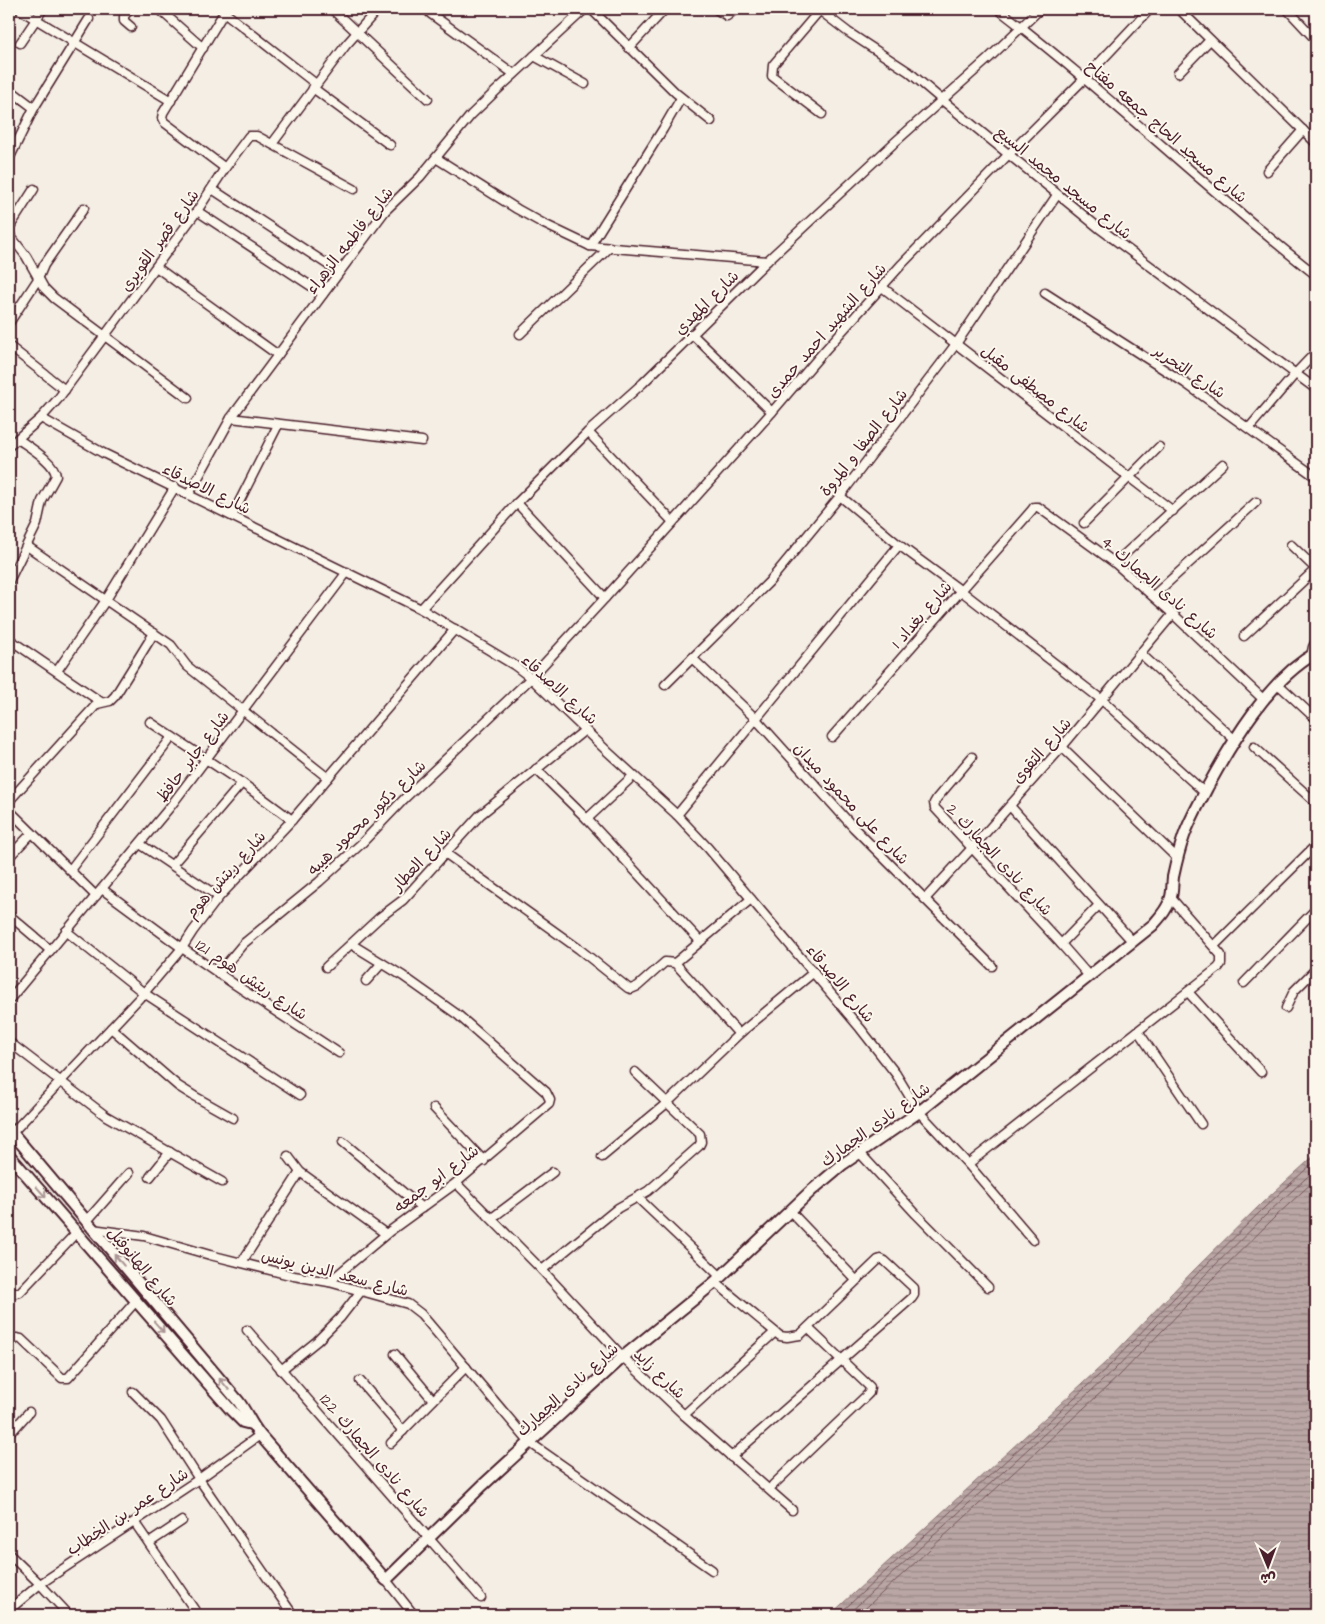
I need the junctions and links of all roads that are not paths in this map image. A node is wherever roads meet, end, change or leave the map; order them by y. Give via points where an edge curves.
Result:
1 (19, 9) edge
2 (43, 9) edge
3 (130, 9) edge
4 (159, 9) edge
5 (332, 9) edge
6 (378, 9) edge
7 (429, 9) edge
8 (585, 9) edge
9 (591, 9) edge
10 (665, 9) edge
11 (716, 9) edge
12 (736, 9) edge
13 (998, 9) edge
14 (1040, 9) edge
15 (1150, 9) edge
16 (1179, 9) edge
17 (1287, 9) edge
18 (225, 10) edge
19 (823, 10) edge
20 (90, 18) dead end
21 (36, 19) junction
22 (131, 27) dead end
23 (1022, 27) junction
24 (358, 33) junction
25 (1210, 40) junction
26 (1316, 40) edge
27 (20, 43) dead end
28 (74, 43) junction
29 (203, 48) junction
30 (630, 48) junction
31 (534, 56) junction
32 (1178, 73) dead end
33 (514, 74) junction
34 (1086, 78) junction
35 (585, 84) dead end
36 (315, 86) junction
37 (9, 88) edge
38 (680, 98) junction
39 (428, 100) dead end
40 (942, 100) junction
41 (171, 101) junction
42 (34, 108) junction
43 (822, 114) dead end
44 (711, 121) dead end
45 (1303, 130) junction
46 (1316, 143) edge
47 (272, 144) junction
48 (390, 145) dead end
49 (1008, 154) junction
50 (436, 158) junction
51 (9, 160) edge
52 (225, 168) junction
53 (1267, 171) dead end
54 (34, 189) dead end
55 (212, 189) junction
56 (354, 189) dead end
57 (1058, 195) junction
58 (84, 208) dead end
59 (198, 211) junction
60 (9, 228) edge
61 (9, 234) edge
62 (590, 246) junction
63 (610, 247) junction
64 (767, 261) junction
65 (156, 267) junction
66 (339, 272) junction
67 (1316, 275) edge
68 (38, 279) junction
69 (882, 287) junction
70 (1045, 293) dead end
71 (323, 294) junction
72 (10, 318) edge
73 (520, 334) dead end
74 (692, 334) junction
75 (106, 336) junction
76 (956, 344) junction
77 (9, 346) edge
78 (1316, 352) edge
79 (278, 354) junction
80 (1296, 373) junction
81 (1316, 389) edge
82 (65, 390) junction
83 (188, 398) dead end
84 (772, 412) junction
85 (41, 418) junction
86 (231, 418) junction
87 (278, 424) junction
88 (1249, 428) junction
89 (588, 432) junction
90 (18, 439) junction
91 (422, 441) dead end
92 (9, 446) edge
93 (1159, 447) dead end
94 (1223, 464) dead end
95 (1316, 477) edge
96 (1129, 478) junction
97 (174, 487) junction
98 (190, 494) junction
99 (840, 496) junction
100 (1256, 502) dead end
101 (517, 503) junction
102 (1032, 510) joint
103 (1173, 511) junction
104 (232, 516) junction
105 (673, 522) junction
106 (1084, 523) dead end
107 (899, 545) junction
108 (1291, 545) dead end
109 (27, 546) junction
110 (1115, 563) junction
111 (1316, 569) edge
112 (347, 572) junction
113 (9, 581) edge
114 (960, 590) junction
115 (1153, 596) junction
116 (605, 598) junction
117 (106, 600) junction
118 (421, 609) junction
119 (1173, 614) junction
120 (455, 629) junction
121 (154, 633) junction
122 (1244, 636) dead end
123 (9, 638) edge
124 (1316, 641) edge
125 (1140, 653) junction
126 (1313, 654) edge
127 (692, 658) junction
128 (57, 671) junction
129 (530, 678) junction
130 (1278, 684) junction
131 (665, 685) dead end
132 (1102, 700) junction
133 (1264, 700) junction
134 (101, 702) junction
135 (244, 710) junction
136 (755, 718) junction
137 (1316, 719) edge
138 (150, 722) dead end
139 (585, 730) junction
140 (172, 736) junction
141 (832, 737) dead end
142 (1235, 740) junction
143 (1062, 747) junction
144 (1254, 747) dead end
145 (972, 758) dead end
146 (207, 759) junction
147 (536, 769) junction
148 (633, 776) junction
149 (328, 778) junction
150 (242, 783) junction
151 (1205, 793) junction
152 (9, 801) edge
153 (1316, 803) edge
154 (1010, 806) junction
155 (9, 810) edge
156 (677, 815) junction
157 (587, 819) junction
158 (292, 820) junction
159 (32, 833) junction
160 (140, 844) junction
161 (1316, 845) edge
162 (972, 848) junction
163 (445, 853) junction
164 (9, 857) edge
165 (1177, 858) junction
166 (172, 865) junction
167 (70, 870) junction
168 (102, 889) junction
169 (96, 896) junction
170 (219, 897) junction
171 (1171, 898) junction
172 (751, 899) junction
173 (924, 899) junction
174 (1099, 905) junction
175 (1316, 910) edge
176 (9, 915) edge
177 (66, 931) junction
178 (700, 941) junction
179 (1133, 942) junction
180 (351, 944) junction
181 (1061, 944) junction
182 (1214, 946) junction
183 (182, 948) junction
184 (50, 950) junction
185 (382, 963) junction
186 (675, 963) junction
187 (992, 966) dead end
188 (326, 967) dead end
189 (1316, 969) edge
190 (814, 972) junction
191 (218, 974) junction
192 (1089, 976) junction
193 (366, 981) dead end
194 (1244, 983) dead end
195 (144, 992) junction
196 (1188, 992) junction
197 (9, 1000) edge
198 (1286, 1008) dead end
199 (111, 1028) junction
200 (1138, 1031) junction
201 (739, 1034) junction
202 (9, 1042) edge
203 (339, 1053) dead end
204 (635, 1072) dead end
205 (1261, 1072) dead end
206 (59, 1082) junction
207 (300, 1095) dead end
208 (667, 1103) junction
209 (434, 1108) dead end
210 (919, 1112) junction
211 (233, 1118) dead end
212 (1201, 1124) dead end
213 (10, 1131) edge
214 (343, 1142) dead end
215 (170, 1152) junction
216 (859, 1152) junction
217 (9, 1155) edge
218 (288, 1156) dead end
219 (602, 1157) dead end
220 (484, 1160) junction
221 (968, 1164) junction
222 (300, 1172) junction
223 (553, 1172) dead end
224 (129, 1173) dead end
225 (150, 1177) dead end
226 (222, 1182) dead end
227 (456, 1183) junction
228 (638, 1198) junction
229 (422, 1208) junction
230 (791, 1212) junction
231 (492, 1218) junction
232 (89, 1225) junction
233 (76, 1233) junction
234 (386, 1234) junction
235 (1033, 1240) dead end
236 (242, 1262) junction
237 (542, 1270) junction
238 (718, 1279) junction
239 (856, 1280) junction
240 (329, 1282) junction
241 (988, 1287) dead end
242 (9, 1288) edge
243 (360, 1291) junction
244 (136, 1301) junction
245 (808, 1328) junction
246 (247, 1330) dead end
247 (775, 1332) junction
248 (9, 1345) edge
249 (395, 1354) dead end
250 (623, 1357) junction
251 (841, 1360) junction
252 (466, 1367) junction
253 (281, 1370) junction
254 (360, 1381) dead end
255 (134, 1392) dead end
256 (433, 1400) junction
257 (29, 1412) dead end
258 (684, 1415) junction
259 (251, 1424) junction
260 (9, 1431) edge
261 (403, 1431) junction
262 (260, 1435) junction
263 (529, 1442) junction
264 (390, 1443) dead end
265 (731, 1457) junction
266 (199, 1479) junction
267 (773, 1485) dead end
268 (792, 1510) dead end
269 (182, 1521) dead end
270 (135, 1523) junction
271 (428, 1538) junction
272 (149, 1542) junction
273 (9, 1554) edge
274 (712, 1570) dead end
275 (386, 1580) junction
276 (40, 1584) junction
277 (481, 1598) dead end
278 (9, 1610) edge
279 (69, 1615) edge
280 (198, 1615) edge
281 (293, 1615) edge
282 (414, 1615) edge

1 - 21 street
2 - 21 street
3 - 22 street via 124,20
4 - 29 street
5 - 24 street
6 - 24 street
7 - 33 street via 431,14
8 - 31 street, شارع فاطمه الزهراء
9 - 30 street
10 - 30 street
11 - 12 street via 727,16
13 - 23 street, شارع مسجد الحاج جمعه مفتاح
14 - 23 street, شارع المهدي
15 - 34 street, شارع الشهيد احمد حمدى
16 - 25 street
17 - 26 street
18 - 29 street
18 - 36 street
19 - 40 street, شارع مسجد محمد السبع
19 - 43 street via 772,70 772,76
20 - 28 street
21 - 27 street
21 - 28 street
23 - 34 street, شارع مسجد الحاج جمعه مفتاح
23 - 40 street, شارع المهدي
24 - 36 street
24 - 39 street
25 - 32 street
25 - 45 street
28 - 41 street
28 - 42 street
29 - 41 street
30 - 38 street
31 - 33 street, شارع فاطمه الزهراء
31 - 35 street
33 - 50 street, شارع فاطمه الزهراء via 471,115
34 - 49 street, شارع الشهيد احمد حمدى
34 - 67 street, شارع مسجد الحاج جمعه مفتاح via 1217,194
36 - 47 street
36 - 48 street
37 - 42 street
38 - 44 street
38 - 62 street
40 - 49 street, شارع مسجد محمد السبع
40 - 64 street, شارع المهدي
41 - 52 street via 163,113 164,122
42 - 51 street
45 - 46 street
45 - 53 street
47 - 52 street, شارع قصر القويرى via 257,136 249,136
47 - 56 street, شارع قصر القويرى
49 - 57 street, شارع مسجد محمد السبع
49 - 69 street, شارع الشهيد احمد حمدى
50 - 62 street via 524,212
50 - 66 street, شارع فاطمه الزهراء via 385,211
52 - 55 street, شارع قصر القويرى
54 - 60 street
55 - 59 street, شارع قصر القويرى
55 - 66 street
57 - 76 street, شارع الصفا و المروة
57 - 80 street, شارع مسجد محمد السبع
58 - 68 street via 44,265
59 - 65 street, شارع قصر القويرى
59 - 71 street
61 - 68 street
62 - 63 street
63 - 64 street
63 - 73 street
64 - 74 street, شارع المهدي
65 - 75 street, شارع قصر القويرى
65 - 79 street
66 - 71 street, شارع فاطمه الزهراء
68 - 72 street
68 - 75 street via 54,298
69 - 76 street, شارع مصطفى مقبل
69 - 84 street, شارع الشهيد احمد حمدى
70 - 88 street, شارع التحرير
71 - 79 street, شارع فاطمه الزهراء
74 - 84 street
74 - 89 street, شارع المهدي
75 - 82 street, شارع قصر القويرى
75 - 83 street
76 - 96 street, شارع مصطفى مقبل
76 - 99 street, شارع الصفا و المروة
77 - 82 street
78 - 80 street
79 - 86 street, شارع فاطمه الزهراء
80 - 81 street, شارع مسجد محمد السبع
80 - 88 street
82 - 85 street, شارع قصر القويرى
84 - 105 street, شارع الشهيد احمد حمدى
85 - 90 street, شارع قصر القويرى
85 - 97 street, شارع الاصدقاء via 103,453
86 - 87 street
86 - 98 street, شارع فاطمه الزهراء
87 - 91 street
87 - 104 street
88 - 95 street, شارع التحرير
89 - 101 street, شارع المهدي
89 - 105 street
90 - 92 street, شارع قصر القويرى
90 - 109 street via 55,471 54,481 42,501 37,524
93 - 96 street
94 - 103 street
96 - 103 street, شارع مصطفى مقبل
96 - 106 street
97 - 98 street, شارع الاصدقاء
97 - 117 street
98 - 104 street, شارع الاصدقاء
99 - 107 street
99 - 127 street, شارع الصفا و المروة via 769,582
100 - 115 street
101 - 116 street
101 - 118 street, شارع المهدي
102 - 110 street, شارع نادى الجمارك 4 via 1041,508
102 - 114 street, شارع بغداد 1
103 - 110 street
104 - 112 street, شارع الاصدقاء
105 - 116 street, شارع الشهيد احمد حمدى
107 - 114 street
107 - 136 street
108 - 111 street
109 - 113 street
109 - 117 street
110 - 115 street, شارع نادى الجمارك 4
111 - 122 street
112 - 118 street, شارع الاصدقاء
112 - 135 street, شارع جابر حافظ
114 - 132 street
114 - 141 street, شارع بغداد 1
115 - 119 street, شارع نادى الجمارك 4
116 - 129 street, شارع الشهيد احمد حمدى
117 - 121 street
117 - 128 street
118 - 120 street, شارع الاصدقاء
119 - 125 street, شارع التقوى
119 - 133 street, شارع نادى الجمارك 4
120 - 129 street, شارع الاصدقاء
120 - 149 street, شارع ريتش هوم
121 - 134 street via 115,696 110,701
121 - 135 street via 171,645 187,666
123 - 128 street
124 - 126 street
125 - 132 street, شارع التقوى
125 - 142 street
126 - 130 street, شارع نادى الجمارك
127 - 131 street, شارع الصفا و المروة
127 - 136 street, شارع على محمود ميدان
128 - 134 street
129 - 139 street, شارع الاصدقاء
129 - 191 street, شارع دكتور محمود هيبه via 362,843 243,944
130 - 133 street, شارع نادى الجمارك
130 - 137 street
132 - 143 street, شارع التقوى
132 - 151 street
133 - 142 street, شارع نادى الجمارك
134 - 152 street
135 - 146 street, شارع جابر حافظ
135 - 149 street
136 - 156 street
136 - 173 street, شارع على محمود ميدان via 854,828
138 - 140 street
139 - 147 street, شارع العطار
139 - 148 street, شارع الاصدقاء
140 - 146 street
140 - 167 street
142 - 151 street, شارع نادى الجمارك
143 - 154 street, شارع التقوى
143 - 165 street
144 - 153 street
145 - 162 street, شارع نادى الجمارك 2 via 934,803 938,813
146 - 150 street
146 - 160 street, شارع جابر حافظ
147 - 157 street
147 - 163 street, شارع العطار via 480,815
148 - 156 street, شارع الاصدقاء
148 - 157 street
149 - 158 street, شارع ريتش هوم
150 - 158 street
150 - 166 street
151 - 165 street, شارع نادى الجمارك via 1190,821
154 - 162 street, شارع التقوى
154 - 174 street
155 - 159 street
156 - 172 street, شارع الاصدقاء
157 - 178 street
158 - 170 street, شارع ريتش هوم
159 - 164 street
159 - 167 street
160 - 166 street
160 - 168 street, شارع جابر حافظ
161 - 182 street
162 - 173 street, شارع التقوى
162 - 181 street, شارع نادى الجمارك 2
163 - 180 street, شارع العطار via 403,900
163 - 186 street via 630,989 638,986 665,962
165 - 171 street, شارع نادى الجمارك
166 - 170 street
167 - 169 street
168 - 169 street, شارع جابر حافظ
168 - 183 street, شارع ريتش هوم 121
169 - 177 street, شارع جابر حافظ
170 - 183 street, شارع ريتش هوم
171 - 179 street, شارع نادى الجمارك via 1164,913
171 - 182 street
172 - 178 street
172 - 190 street, شارع الاصدقاء
173 - 187 street, شارع على محمود ميدان
174 - 179 street
174 - 181 street
175 - 194 street
176 - 184 street
177 - 184 street, شارع جابر حافظ
177 - 195 street
178 - 186 street
179 - 192 street, شارع نادى الجمارك
180 - 185 street
180 - 188 street, شارع العطار
181 - 192 street, شارع نادى الجمارك 2
182 - 196 street via 1221,954 1221,964
183 - 191 street, شارع ريتش هوم 121
183 - 195 street, شارع ريتش هوم
184 - 197 street, شارع جابر حافظ
185 - 193 street
185 - 220 street, شارع ابو جمعه via 458,1015 546,1092 549,1104
186 - 201 street
189 - 198 street via 1294,991
190 - 201 street
190 - 210 street, شارع الاصدقاء via 896,1074
191 - 203 street, شارع ريتش هوم 121
192 - 210 street, شارع نادى الجمارك
195 - 199 street, شارع ريتش هوم
195 - 207 street
196 - 200 street
196 - 205 street
199 - 206 street, شارع ريتش هوم
199 - 211 street via 178,1086
200 - 212 street
200 - 221 street
201 - 208 street
202 - 206 street
204 - 208 street
206 - 213 street, شارع ريتش هوم
206 - 215 street via 106,1116
208 - 219 street
208 - 228 street via 700,1134 701,1142
209 - 220 street
210 - 216 street, شارع نادى الجمارك
210 - 221 street, شارع الاصدقاء
213 - 232 street, شارع الهانوفيل
214 - 229 street
215 - 225 street
215 - 226 street
216 - 230 street, شارع نادى الجمارك via 811,1190
216 - 241 street
217 -> 233 street, شارع الهانوفيل
218 - 222 street
220 - 227 street, شارع ابو جمعه
221 - 235 street, شارع الاصدقاء
222 - 234 street
222 - 236 street
223 - 231 street
224 - 232 street
227 - 229 street, شارع ابو جمعه
227 - 231 street, شارع زايد
228 - 237 street via 618,1208
228 - 238 street
229 - 234 street, شارع ابو جمعه
230 - 238 street, شارع نادى الجمارك
230 - 239 street
231 - 237 street, شارع زايد
232 - 236 street, شارع سعد الدين يونس
259 -> 232 street, شارع الهانوفيل via 244,1408
233 - 242 street via 20,1292 15,1293
233 - 244 street, شارع الهانوفيل
234 - 240 street, شارع ابو جمعه
236 - 240 street, شارع سعد الدين يونس
237 - 250 street, شارع زايد
238 - 247 street
238 - 250 street, شارع نادى الجمارك
239 - 245 street
239 - 251 street via 881,1259 914,1288 914,1295
240 - 243 street, شارع سعد الدين يونس
243 - 252 street, شارع سعد الدين يونس via 415,1308
243 - 253 street via 334,1324
244 - 248 street via 68,1378 62,1378 22,1339 16,1338
244 -> 259 street, شارع الهانوفيل via 237,1417
245 - 247 street via 793,1337
245 - 251 street
246 - 253 street, شارع نادى الجمارك 122
247 - 258 street
249 - 256 street
250 - 258 street, شارع زايد
250 - 263 street, شارع نادى الجمارك
251 - 265 street
251 - 267 street via 870,1387 869,1393
252 - 256 street
252 - 263 street, شارع سعد الدين يونس
253 - 271 street, شارع نادى الجمارك 122
254 - 261 street
255 - 266 street via 161,1420
256 - 261 street
257 - 260 street
258 - 265 street, شارع زايد
259 - 262 street, شارع الهانوفيل
261 - 264 street
262 - 266 street, شارع عمر بن الخطاب
262 - 275 street, شارع الهانوفيل
263 - 271 street, شارع نادى الجمارك
263 - 274 street, شارع سعد الدين يونس
265 - 268 street, شارع زايد
266 - 270 street, شارع عمر بن الخطاب
266 - 281 street
269 - 272 street
270 - 272 street
270 - 276 street, شارع عمر بن الخطاب
271 - 275 street, شارع نادى الجمارك
271 - 277 street, شارع نادى الجمارك 122
272 - 280 street
273 - 276 street
275 - 282 street, شارع الهانوفيل
276 - 278 street, شارع عمر بن الخطاب
276 - 279 street

